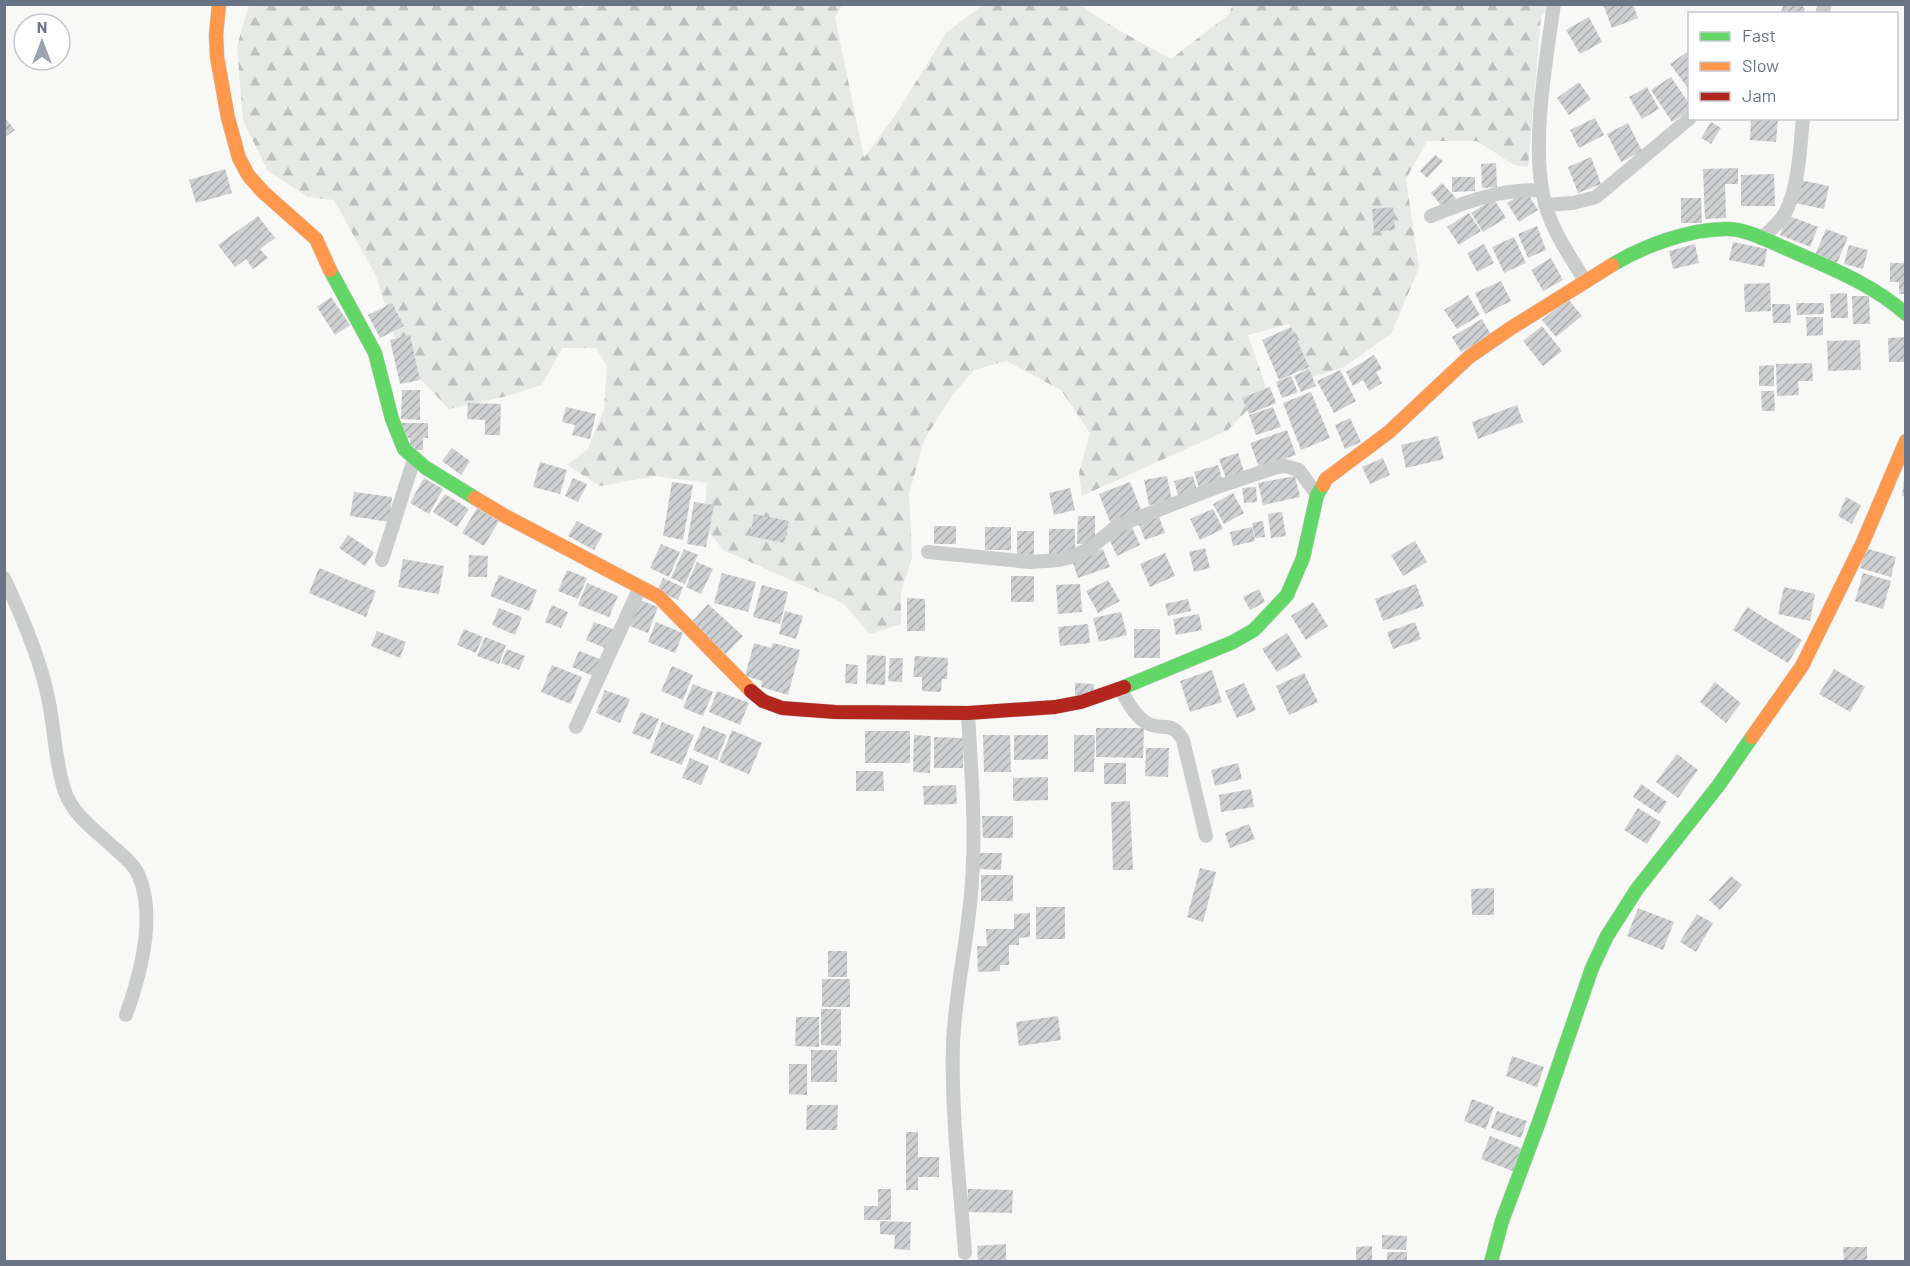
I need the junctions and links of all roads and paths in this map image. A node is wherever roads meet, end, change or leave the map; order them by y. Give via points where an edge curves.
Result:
1 (219, 4) edge
2 (1554, 4) edge
3 (1688, 120) edge
4 (1803, 120) edge
5 (1542, 190) junction
6 (1545, 205) junction
7 (1431, 216) dead end
8 (1762, 238) junction
9 (1585, 281) junction
10 (1905, 314) edge
11 (1905, 441) edge
12 (414, 459) junction
13 (1317, 495) junction
14 (928, 552) dead end
15 (382, 560) dead end
16 (4, 578) edge
17 (640, 587) junction
18 (1120, 689) junction
19 (968, 713) junction
20 (576, 727) dead end
21 (1206, 836) dead end
22 (126, 1015) dead end
23 (965, 1253) dead end
24 (1491, 1262) edge

1 - 12 street via 218,57 239,158 262,192 316,239 375,353 399,442
2 - 5 street via 1540,128
3 - 6 street via 1596,197
4 - 8 street via 1787,207
5 - 6 street
5 - 7 street via 1496,193
6 - 9 street
8 - 9 street via 1731,229 1664,241 1628,255
8 - 10 street via 1858,281
9 - 13 street via 1469,357 1389,432 1326,479
11 - 24 street via 1863,542 1802,666 1718,786 1637,889 1607,936 1592,968
12 - 15 street
12 - 17 street via 505,516
13 - 14 street via 1299,470 1277,467 1117,526 1089,549 1065,559 1030,562
13 - 18 street via 1303,558 1287,595 1272,613 1233,642
16 - 22 street via 48,694 56,758 66,794 81,819 130,862 141,882 144,951
17 - 19 street via 666,603 743,685 773,705 835,712
17 - 20 street
18 - 19 street via 1055,707
18 - 21 street via 1146,723 1178,731
19 - 23 street via 975,823 953,1056

